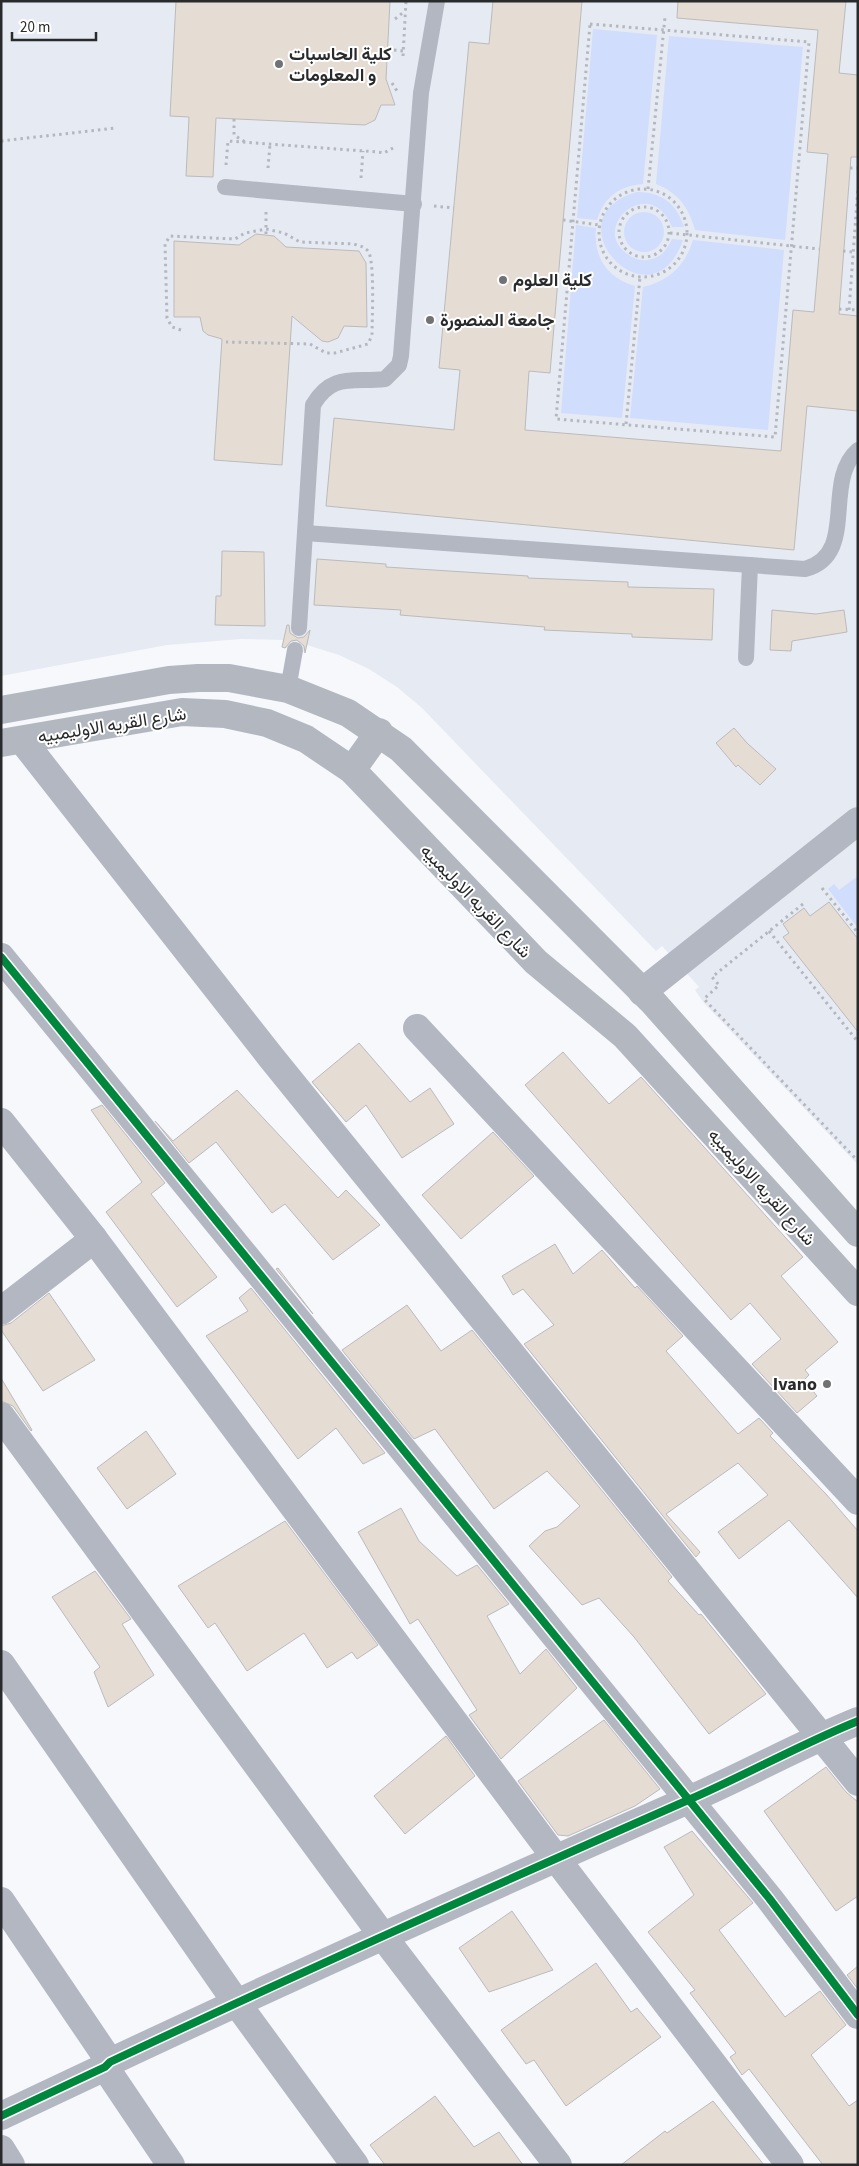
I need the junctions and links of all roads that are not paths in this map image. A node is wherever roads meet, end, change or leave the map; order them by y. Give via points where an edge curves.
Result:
1 (437, 1) edge
2 (225, 187) road end
3 (414, 204) junction
4 (858, 450) edge
5 (305, 534) junction
6 (750, 565) junction
7 (299, 628) dead end
8 (295, 650) dead end
9 (746, 658) dead end
10 (288, 689) junction
11 (1, 710) edge
12 (379, 732) junction
13 (12, 742) edge
14 (352, 770) junction
15 (858, 821) edge
16 (1, 957) edge
17 (642, 992) junction
18 (416, 1028) dead end
19 (1, 1122) edge
20 (858, 1233) edge
21 (94, 1239) junction
22 (858, 1292) edge
23 (1, 1311) edge
24 (1, 1416) edge
25 (858, 1500) edge
26 (1, 1664) edge
27 (858, 1721) edge
28 (821, 1736) junction
29 (858, 1782) edge
30 (688, 1800) junction
31 (555, 1857) junction
32 (1, 1901) edge
33 (382, 1935) junction
34 (236, 2002) junction
35 (858, 2015) edge
36 (108, 2065) junction
37 (1, 2116) edge
38 (1, 2149) edge
39 (11, 2165) edge
40 (171, 2165) edge
41 (355, 2165) edge
42 (558, 2165) edge
43 (790, 2165) edge

1 - 3 lane via 422,86
2 - 3 lane
3 - 5 lane via 399,366 385,378 340,381 319,394 311,418
4 - 6 lane via 850,458 844,474 837,544 825,561 805,569
5 - 6 lane
5 - 7 lane
6 - 9 lane
8 - 10 lane
10 - 11 main road, شارع القريه الاوليمبيه via 229,678 169,680
10 - 12 main road, شارع القريه الاوليمبيه via 319,699
12 - 14 main road
12 - 17 main road, شارع القريه الاوليمبيه via 430,777
13 - 14 main road, شارع القريه الاوليمبيه via 182,712 225,714 267,722 306,739
13 - 28 street
14 - 22 main road, شارع القريه الاوليمبيه via 536,962 625,1036
15 - 17 street
16 - 30 street
17 - 20 main road, شارع القريه الاوليمبيه
18 - 25 street
19 - 21 street
21 - 23 street
21 - 31 street
24 - 33 street
26 - 34 street
27 - 28 street
28 - 29 street
28 - 30 street
30 - 31 street
30 - 35 street via 769,1898
31 - 33 street
31 - 43 street
32 - 36 street
33 - 34 street
33 - 42 street
34 - 36 street
34 - 41 street
36 - 37 street
36 - 40 street
38 - 39 street

